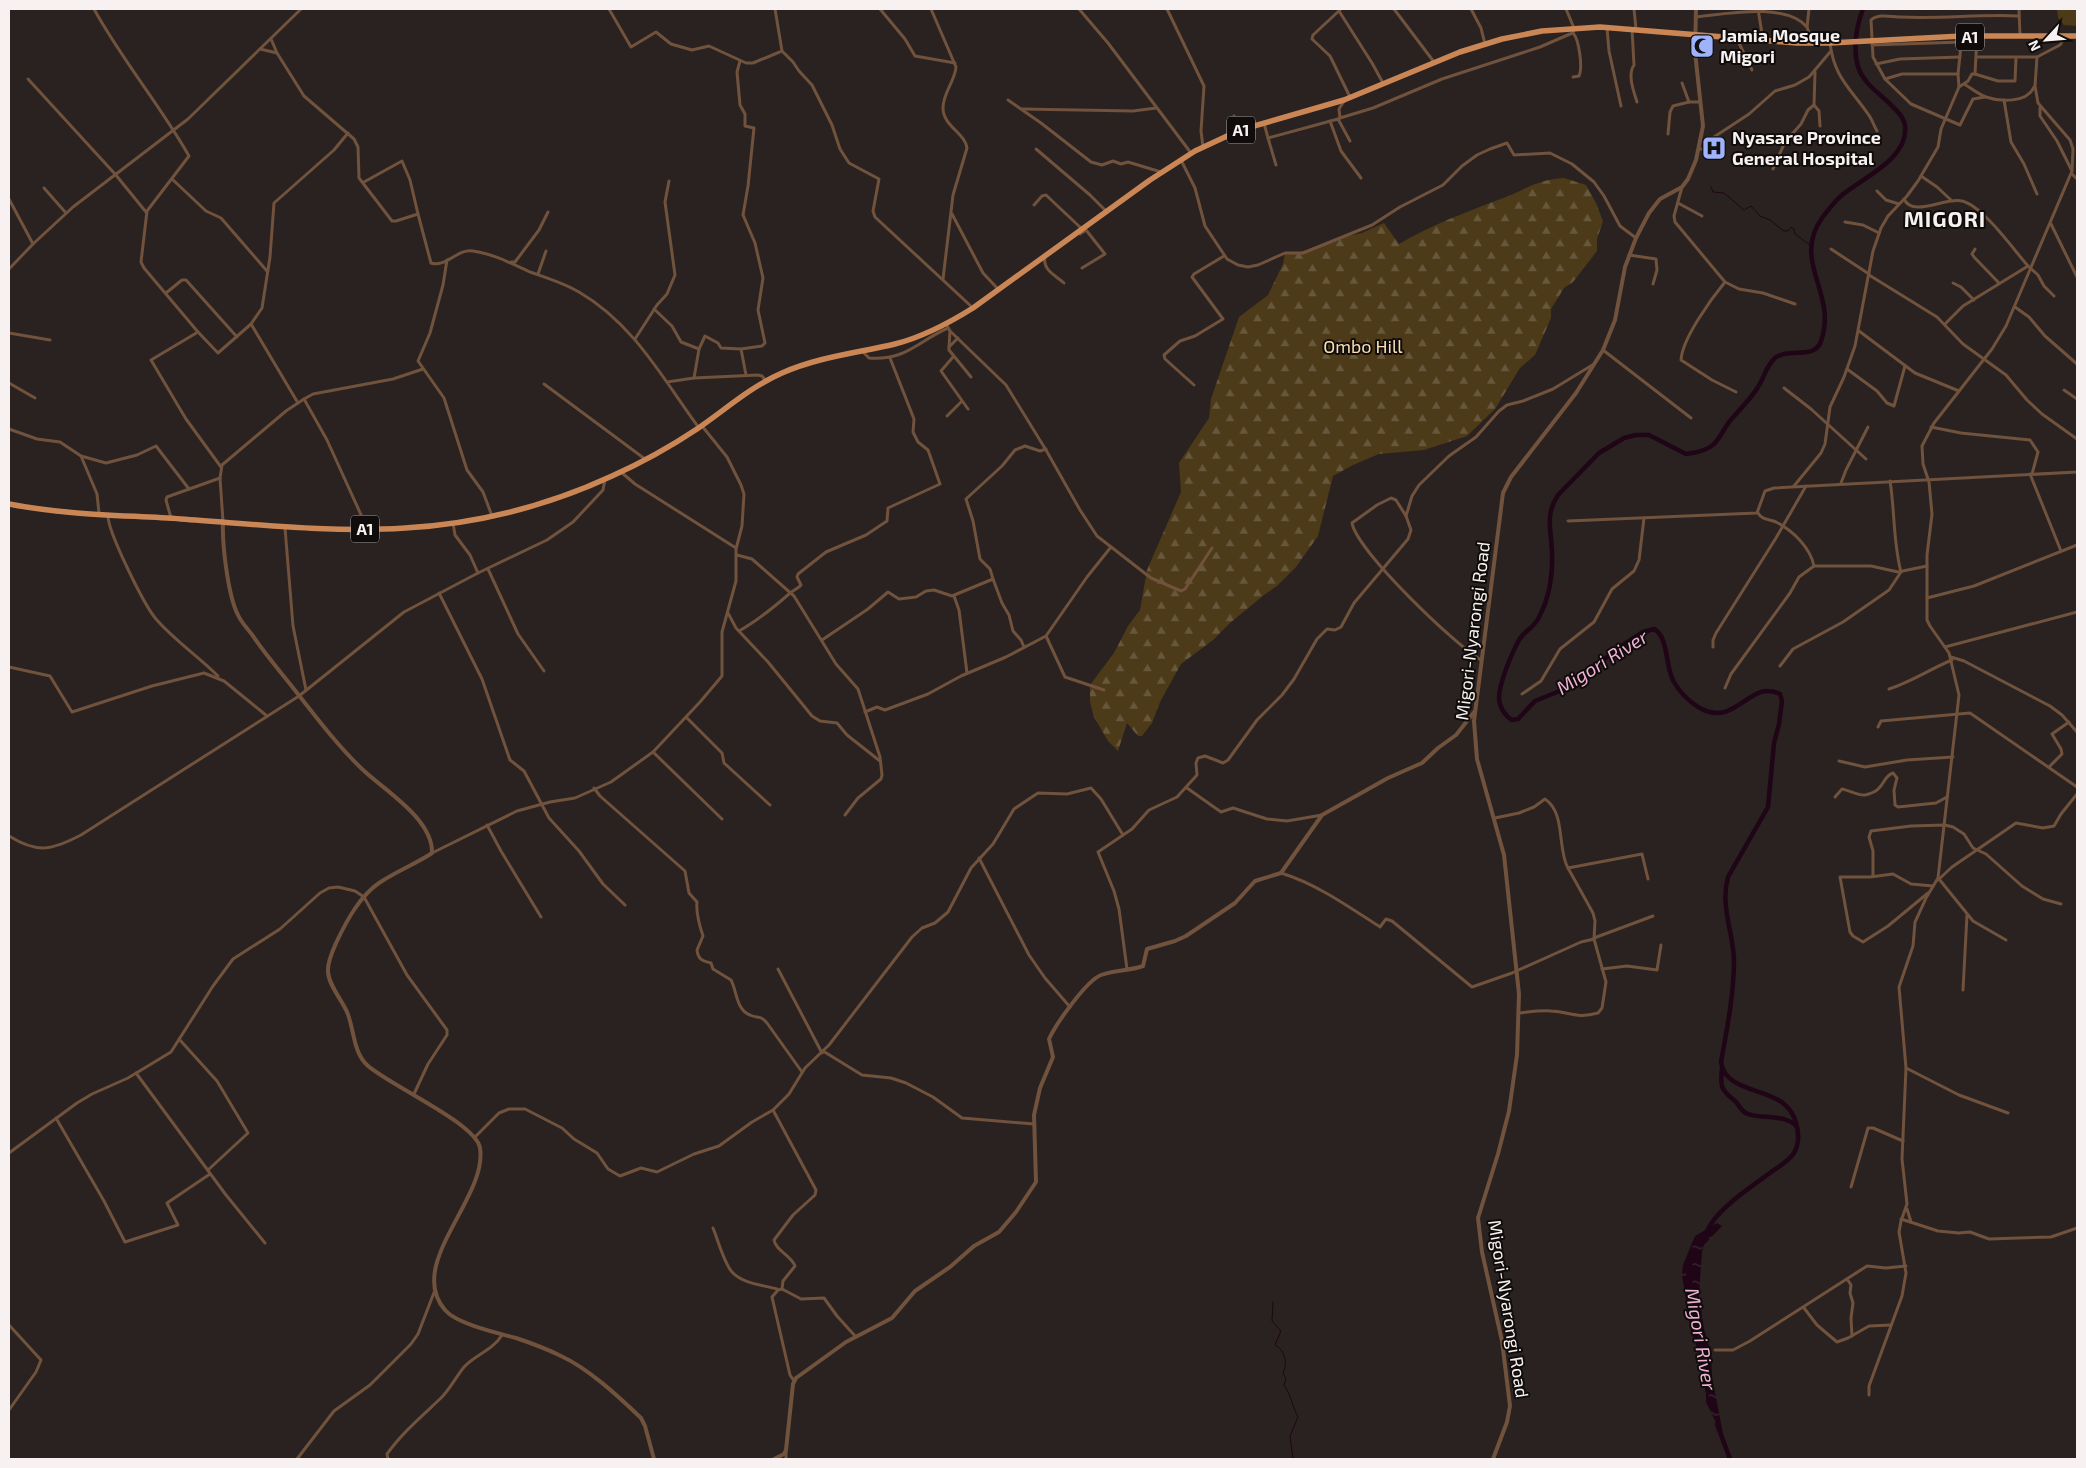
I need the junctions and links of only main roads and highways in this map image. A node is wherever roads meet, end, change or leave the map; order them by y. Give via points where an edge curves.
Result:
1 (2077, 36) edge
2 (9, 504) edge

1 - 2 highway, A1 via 1830,44 1737,39 1634,28 1530,33 1485,44 1347,99 1240,130 1202,147 1161,172 948,328 808,363 766,381 700,427 646,459 552,500 453,523 367,529 223,522

